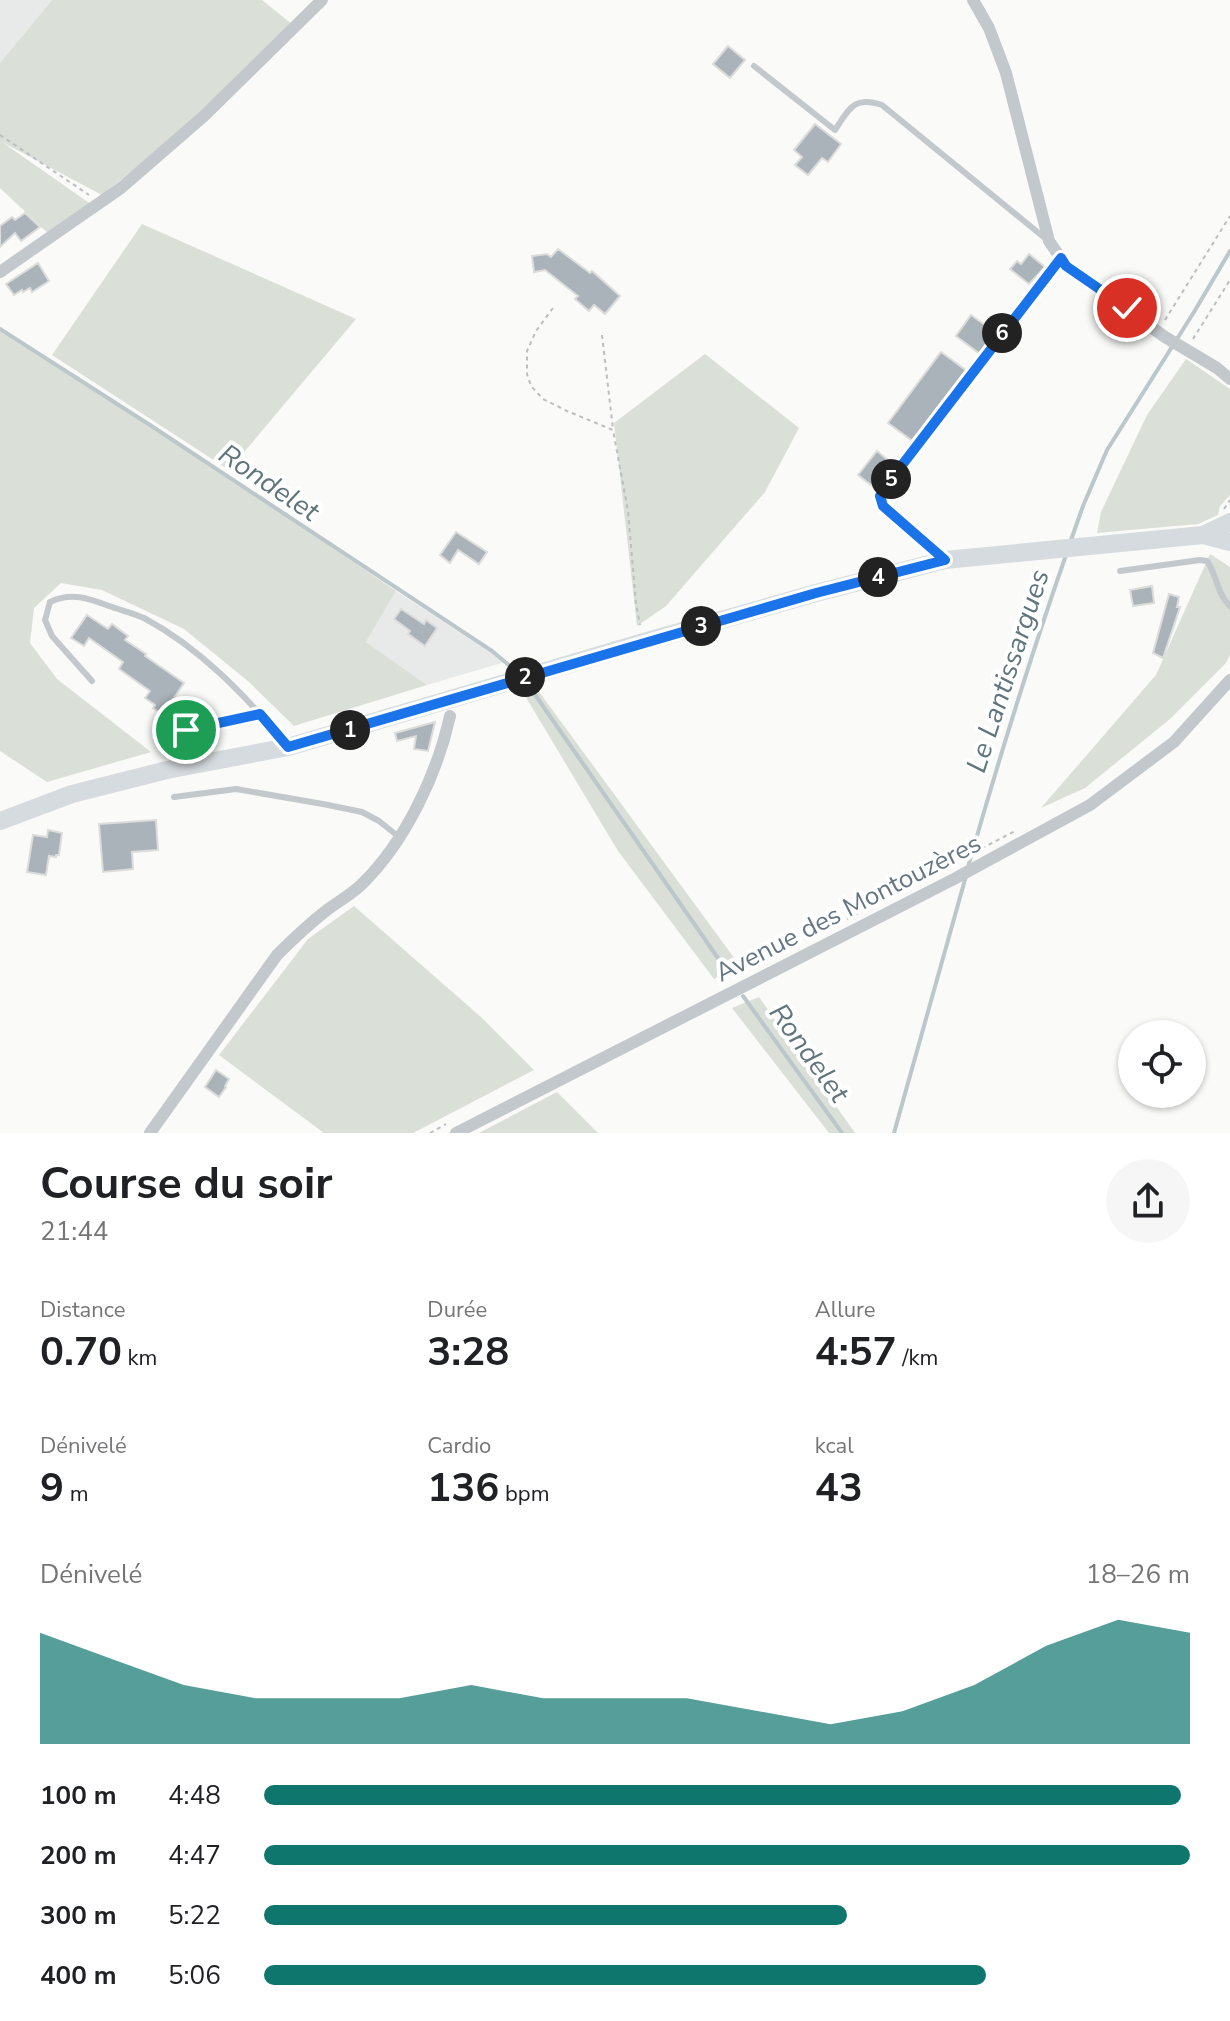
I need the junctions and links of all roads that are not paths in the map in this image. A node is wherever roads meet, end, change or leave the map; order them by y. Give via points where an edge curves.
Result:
1 (322, 0) edge
2 (973, 0) edge
3 (754, 66) dead end
4 (1049, 241) junction
5 (1061, 258) junction
6 (0, 272) edge
7 (1230, 379) edge
8 (1230, 522) edge
9 (1203, 535) junction
10 (1230, 542) edge
11 (945, 560) junction
12 (1120, 571) dead end
13 (1230, 606) edge
14 (1230, 680) edge
15 (92, 681) dead end
16 (260, 714) junction
17 (450, 716) dead end
18 (186, 730) dead end
19 (288, 747) junction
20 (174, 797) dead end
21 (0, 821) edge
22 (399, 837) junction
23 (150, 1133) edge
24 (456, 1133) edge

1 - 6 street via 204,116 121,188
2 - 4 street via 1006,73
3 - 4 lane via 835,130 851,105 867,100 882,105
4 - 5 street
5 - 7 street
5 - 11 lane via 880,496 883,506
8 - 9 main road
9 - 10 main road
9 - 11 main road
11 - 19 main road
12 - 13 lane via 1207,561
14 - 24 street, Avenue des Montouzères via 1174,742 1090,805
15 - 16 lane via 52,636 45,620 50,602 62,596 142,617 219,671
16 - 18 lane
16 - 19 lane
17 - 22 street via 423,794
19 - 21 main road via 140,776
20 - 22 lane via 236,789 308,801 362,812
22 - 23 street via 361,886 277,955

